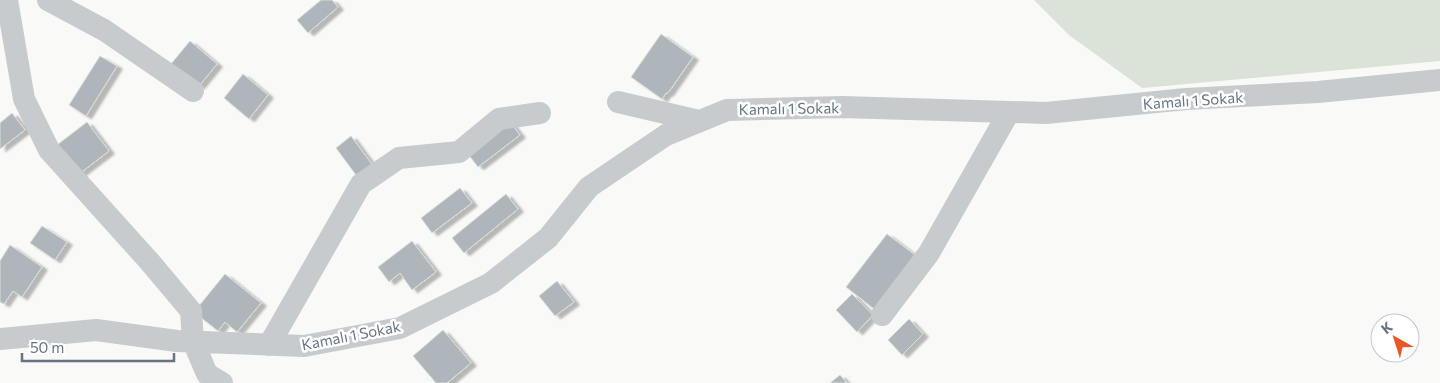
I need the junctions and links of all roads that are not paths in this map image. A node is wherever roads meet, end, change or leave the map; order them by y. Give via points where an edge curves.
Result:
1 (7, 0) edge
2 (48, 0) edge
3 (1440, 80) edge
4 (193, 91) dead end
5 (618, 102) dead end
6 (1009, 112) junction
7 (540, 113) dead end
8 (699, 121) junction
9 (882, 315) dead end
10 (0, 339) edge
11 (193, 342) junction
12 (269, 345) junction
13 (222, 383) edge

1 - 11 street via 24,99 49,150 191,311
2 - 4 street via 104,30
3 - 6 street, Kamalı 1 Sokak via 1046,113
5 - 8 street
6 - 8 street, Kamalı 1 Sokak via 842,107 727,110
6 - 9 street via 929,253
7 - 12 street via 499,119 459,152 399,158 361,184
8 - 12 street, Kamalı 1 Sokak via 666,135 589,187 548,238 490,283 400,328 304,346
10 - 11 street, Kamalı 1 Sokak via 96,330
11 - 12 street, Kamalı 1 Sokak
11 - 13 street via 207,374

